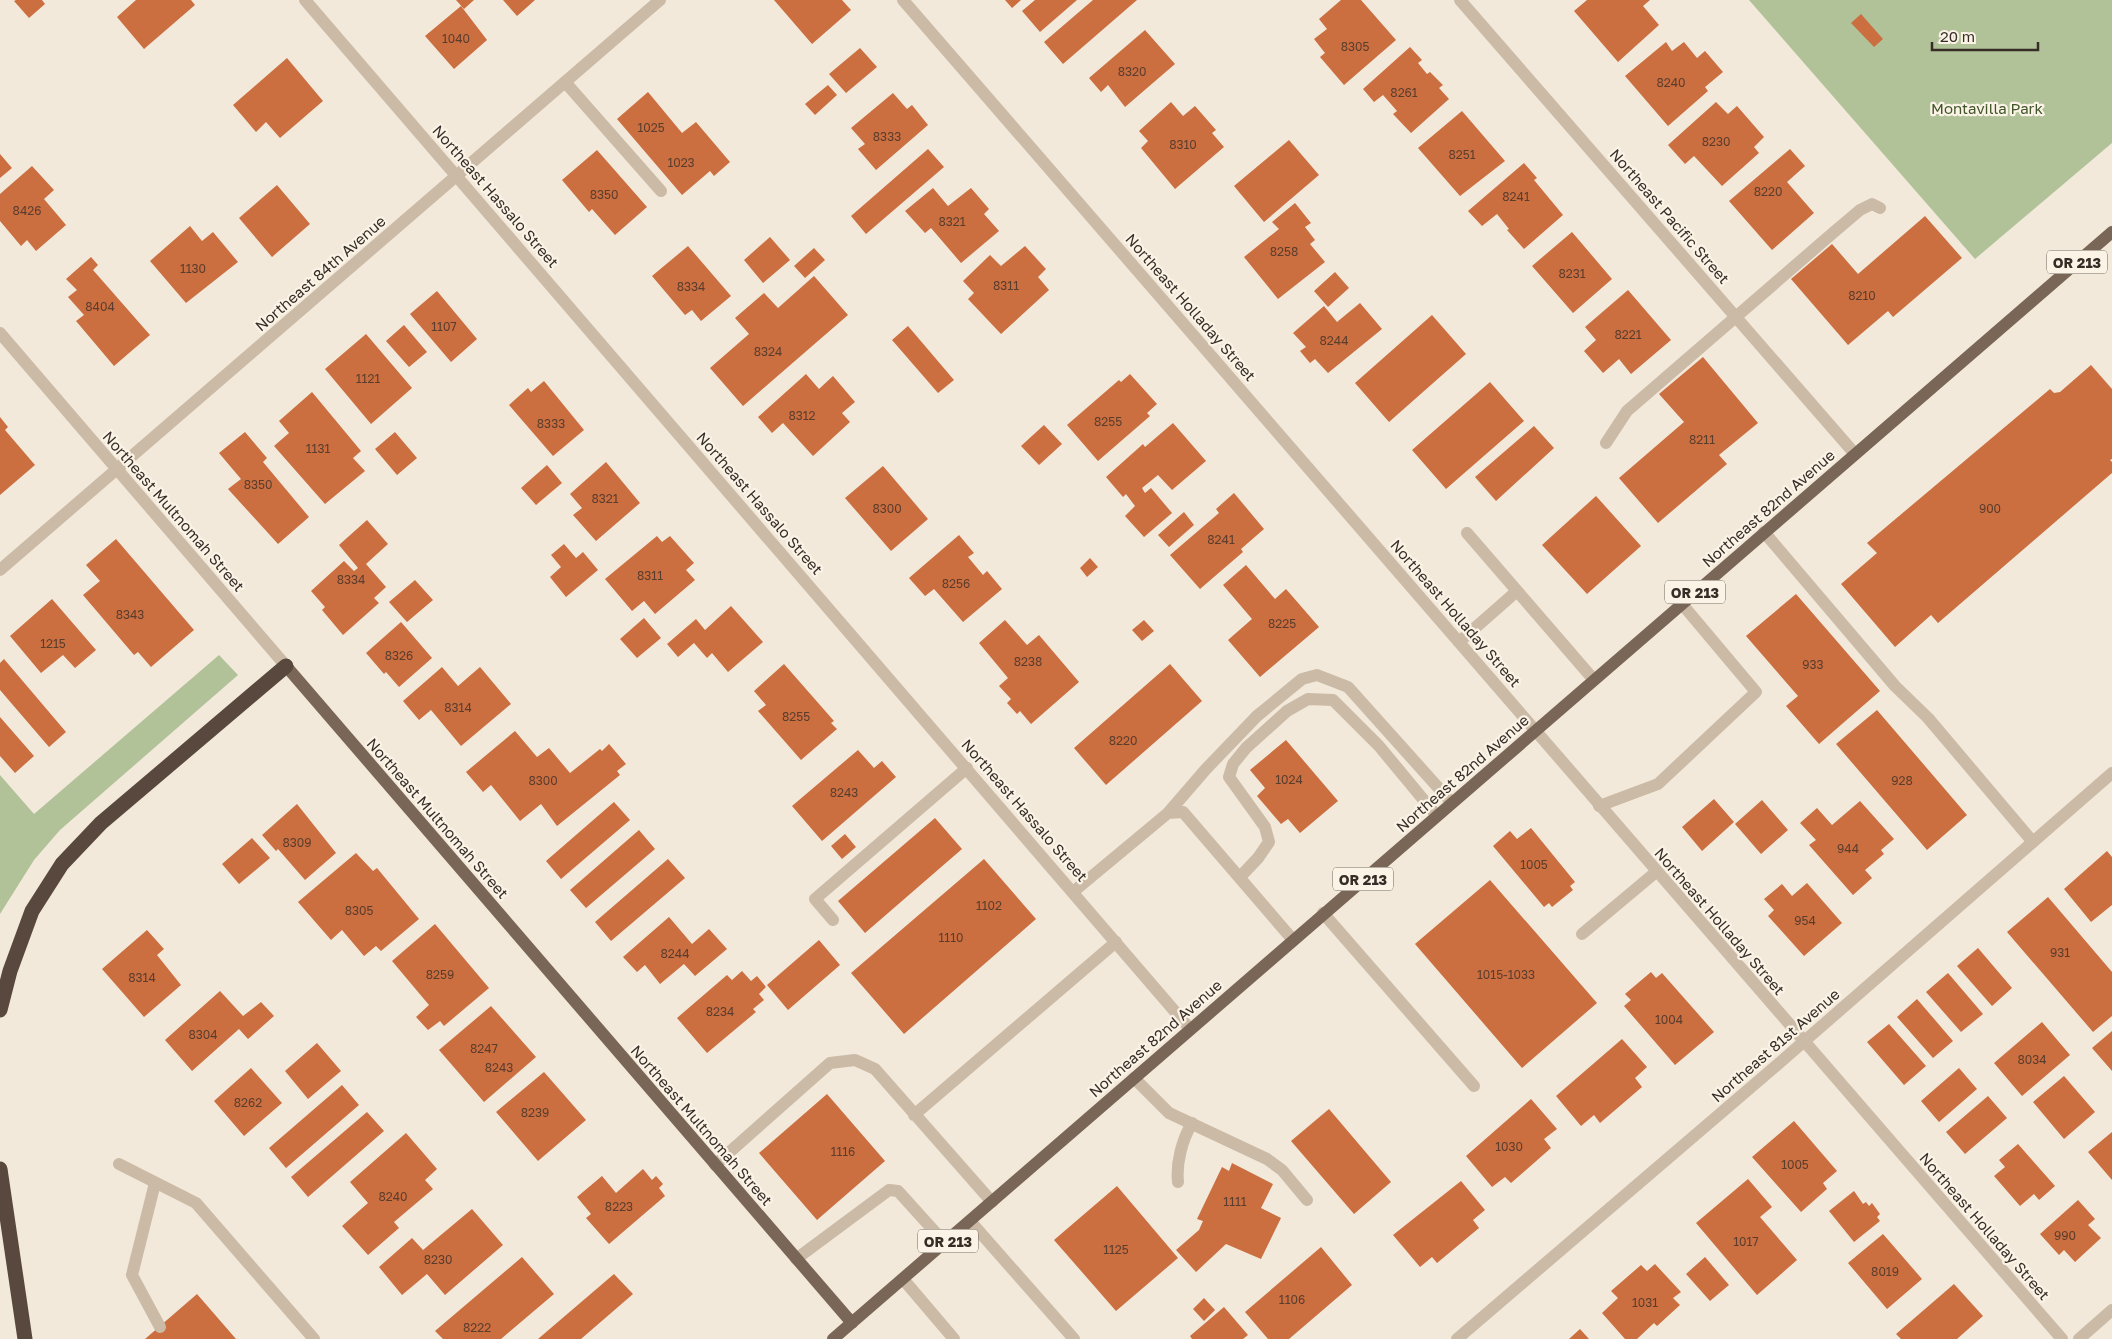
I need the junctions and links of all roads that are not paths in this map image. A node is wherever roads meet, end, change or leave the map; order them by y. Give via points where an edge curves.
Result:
1 (305, 0) edge
2 (660, 0) edge
3 (903, 0) edge
4 (1460, 0) edge
5 (566, 82) junction
6 (457, 176) junction
7 (661, 191) dead end
8 (1880, 208) dead end
9 (2112, 232) edge
10 (1735, 316) junction
11 (0, 333) edge
12 (1606, 443) dead end
13 (1855, 454) junction
14 (116, 469) junction
15 (1764, 532) junction
16 (1467, 533) dead end
17 (0, 570) edge
18 (1517, 591) junction
19 (1682, 604) junction
20 (1459, 642) junction
21 (286, 666) junction
22 (1594, 680) junction
23 (1536, 730) junction
24 (967, 768) junction
25 (2112, 773) edge
26 (1452, 803) junction
27 (1599, 806) junction
28 (1168, 813) junction
29 (1437, 816) junction
30 (2033, 842) junction
31 (1656, 872) junction
32 (1240, 877) junction
33 (1074, 892) junction
34 (1323, 913) junction
35 (833, 920) dead end
36 (1582, 934) dead end
37 (1293, 940) junction
38 (1116, 942) junction
39 (0, 1010) edge
40 (1190, 1028) junction
41 (1803, 1042) junction
42 (1134, 1078) junction
43 (1474, 1086) dead end
44 (914, 1115) junction
45 (1192, 1123) junction
46 (119, 1164) dead end
47 (716, 1165) junction
48 (0, 1169) edge
49 (1178, 1182) dead end
50 (156, 1183) junction
51 (1307, 1200) dead end
52 (992, 1202) junction
53 (970, 1221) junction
54 (945, 1243) junction
55 (796, 1259) junction
56 (903, 1279) junction
57 (2112, 1310) edge
58 (852, 1323) junction
59 (160, 1327) dead end
60 (25, 1339) edge
61 (314, 1339) edge
62 (833, 1339) edge
63 (954, 1339) edge
64 (1074, 1339) edge
65 (1457, 1339) edge
66 (2062, 1339) edge
67 (2079, 1339) edge

1 - 6 street, Northeast Hassalo Street
2 - 5 street, Northeast 84th Avenue
3 - 20 street, Northeast Holladay Street
4 - 10 street, Northeast Pacific Street
5 - 6 street, Northeast 84th Avenue
5 - 7 street
6 - 14 street, Northeast 84th Avenue
6 - 24 street, Northeast Hassalo Street
8 - 10 street via 1872,204 1860,210
9 - 13 main road, Northeast 82nd Avenue / OR 213
10 - 12 street via 1626,411
10 - 13 street, Northeast Pacific Street
11 - 14 street, Northeast Multnomah Street
13 - 15 main road, Northeast 82nd Avenue / OR 213
14 - 17 street, Northeast 84th Avenue
14 - 21 street, Northeast Multnomah Street
15 - 19 main road, Northeast 82nd Avenue / OR 213
15 - 30 street
16 - 18 street
18 - 20 street
18 - 22 street
19 - 22 main road, Northeast 82nd Avenue / OR 213
19 - 27 street via 1756,692 1658,784
20 - 23 street, Northeast Holladay Street
21 - 39 highway via 101,823 62,864 32,911 10,970
21 - 47 main road, Northeast Multnomah Street
22 - 23 main road, Northeast 82nd Avenue / OR 213
23 - 26 main road, Northeast 82nd Avenue / OR 213
23 - 27 street, Northeast Holladay Street
24 - 33 street, Northeast Hassalo Street
24 - 35 street via 815,899
25 - 30 street, Northeast 81st Avenue
26 - 28 street via 1348,687 1317,675 1302,680 1257,716
26 - 29 main road, Northeast 82nd Avenue / OR 213
27 - 31 street, Northeast Holladay Street
28 - 32 street via 1183,812
28 - 33 street
29 - 32 street via 1379,746 1333,700 1308,699 1262,732 1233,764 1229,777 1265,827 1269,842
29 - 34 main road, Northeast 82nd Avenue / OR 213
30 - 41 street, Northeast 81st Avenue
31 - 36 street
31 - 41 street, Northeast Holladay Street
32 - 37 street
33 - 38 street, Northeast Hassalo Street
34 - 37 main road, Northeast 82nd Avenue / OR 213
34 - 43 street
37 - 40 main road, Northeast 82nd Avenue / OR 213
38 - 40 street, Northeast Hassalo Street
38 - 44 street
40 - 42 main road, Northeast 82nd Avenue / OR 213
41 - 65 street, Northeast 81st Avenue
41 - 66 street, Northeast Holladay Street
42 - 45 street via 1169,1113
42 - 52 main road, Northeast 82nd Avenue / OR 213
44 - 47 street via 875,1069 855,1060 830,1063
44 - 52 street
45 - 49 street via 1183,1143
45 - 51 street via 1267,1159 1282,1170
46 - 50 street
47 - 55 main road, Northeast Multnomah Street
48 - 60 highway
50 - 59 street via 132,1275
50 - 61 street via 196,1203
52 - 53 main road, Northeast 82nd Avenue / OR 213
53 - 54 main road, Northeast 82nd Avenue / OR 213
53 - 64 street
54 - 55 street via 898,1191 889,1190
54 - 56 main road, Northeast 82nd Avenue / OR 213
55 - 58 main road, Northeast Multnomah Street
56 - 58 main road, Northeast 82nd Avenue / OR 213
56 - 63 street
57 - 67 street
58 - 62 main road, Northeast 82nd Avenue / OR 213

